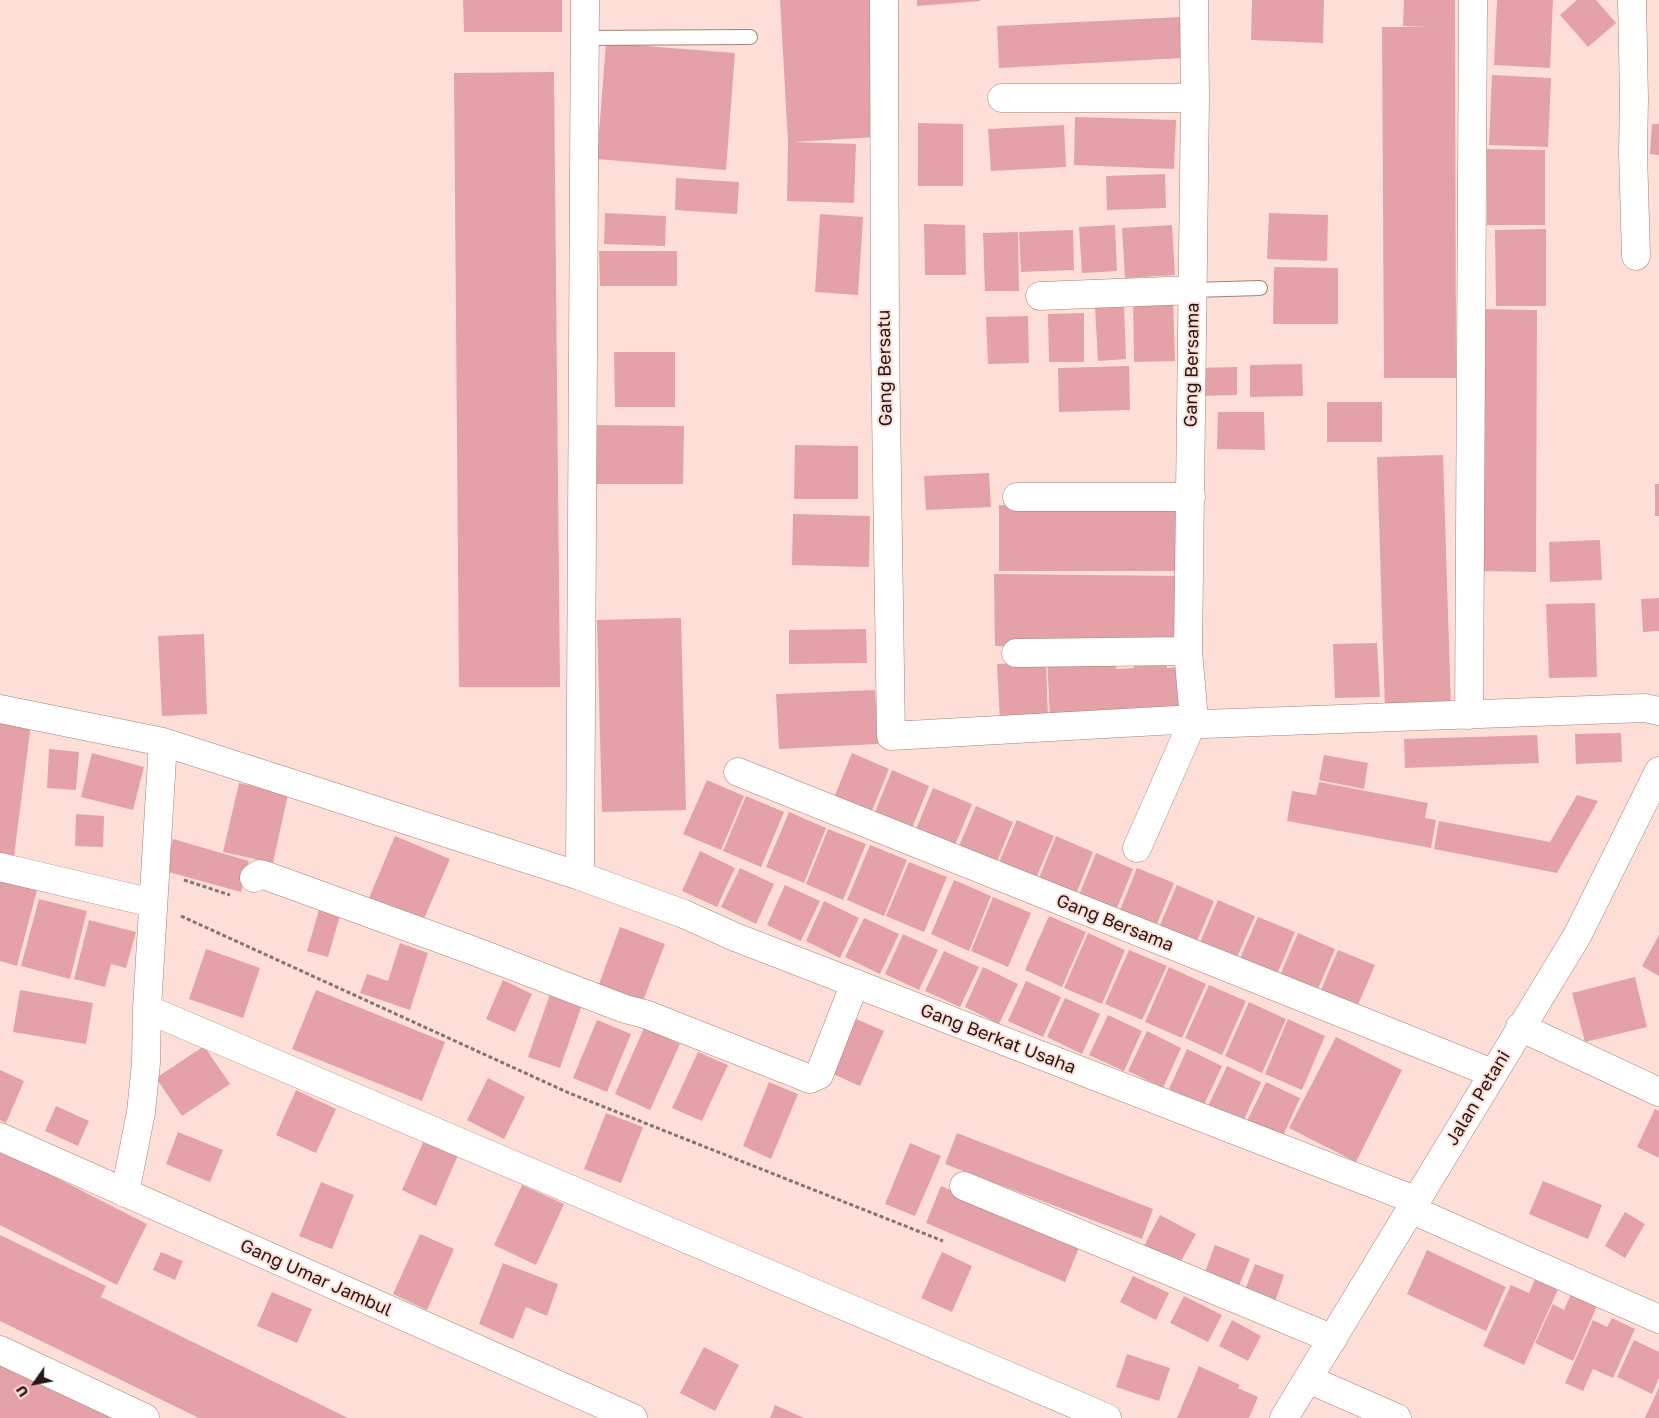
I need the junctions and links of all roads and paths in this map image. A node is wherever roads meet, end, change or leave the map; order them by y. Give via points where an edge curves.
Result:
1 (585, 0) edge
2 (884, 0) edge
3 (1194, 0) edge
4 (1473, 0) edge
5 (1632, 0) edge
6 (750, 36) dead end
7 (585, 38) junction
8 (1002, 98) dead end
9 (1195, 98) junction
10 (1636, 256) dead end
11 (1260, 288) dead end
12 (1193, 290) junction
13 (1040, 296) dead end
14 (1017, 497) dead end
15 (1191, 497) junction
16 (1188, 651) junction
17 (1016, 653) dead end
18 (0, 709) edge
19 (1652, 709) edge
20 (1469, 715) junction
21 (1198, 721) junction
22 (163, 742) junction
23 (738, 772) dead end
24 (1657, 778) edge
25 (1137, 848) dead end
26 (0, 867) edge
27 (155, 871) junction
28 (580, 876) junction
29 (254, 878) joint
30 (153, 903) junction
31 (855, 983) junction
32 (147, 1009) junction
33 (1520, 1027) junction
34 (1492, 1073) junction
35 (1659, 1092) edge
36 (0, 1137) edge
37 (964, 1186) dead end
38 (125, 1193) junction
39 (1413, 1205) junction
40 (943, 1241) dead end
41 (1659, 1319) edge
42 (1332, 1339) junction
43 (0, 1350) edge
44 (1308, 1379) junction
45 (145, 1418) edge
46 (633, 1418) edge
47 (1107, 1418) edge
48 (1284, 1418) edge
49 (1397, 1418) edge

1 - 7 street
2 - 21 street, Gang Bersatu via 891,736
3 - 9 street, Gang Bersama
4 - 20 street
5 - 10 street
6 - 7 lane
7 - 28 street
8 - 9 street
9 - 12 street, Gang Bersama
11 - 12 lane
12 - 13 street
12 - 15 street, Gang Bersama
14 - 15 street
15 - 16 street, Gang Bersama
16 - 17 street
16 - 21 street, Gang Bersama
18 - 22 street, Gang Berkat Usaha
19 - 20 street
20 - 21 street
21 - 25 street
22 - 27 street
22 - 28 street, Gang Berkat Usaha
23 - 34 street, Gang Bersama
24 - 33 street, Jalan Petani via 1577,936
26 - 30 street
27 - 29 path via 246,898
27 - 30 street
28 - 31 street, Gang Berkat Usaha
29 - 31 street via 264,875 645,1014 810,1079 819,1075
30 - 32 street
30 - 40 path via 569,1093
31 - 39 street, Gang Berkat Usaha
32 - 38 street via 146,1063
32 - 47 street
33 - 34 street, Jalan Petani
33 - 35 street
34 - 39 street, Jalan Petani
36 - 38 street, Gang Umar Jambul
37 - 42 street
38 - 46 street, Gang Umar Jambul
39 - 41 street, Gang Berkat Usaha
39 - 42 street, Jalan Petani
42 - 44 street, Jalan Petani
43 - 45 street
44 - 48 street, Jalan Petani
44 - 49 street

